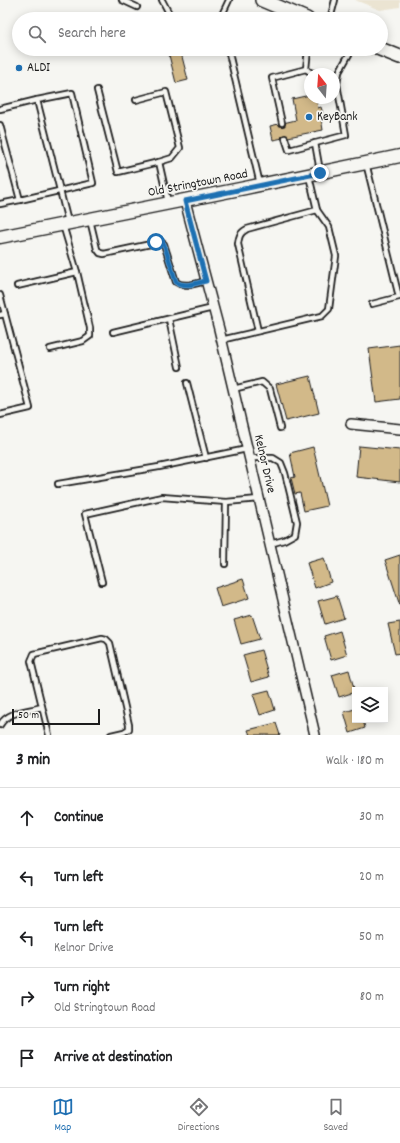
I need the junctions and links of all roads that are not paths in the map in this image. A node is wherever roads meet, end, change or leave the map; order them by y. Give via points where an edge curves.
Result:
1 (122, 0) edge
2 (162, 0) edge
3 (229, 0) edge
4 (262, 0) edge
5 (335, 0) edge
6 (137, 6) dead end
7 (168, 12) edge
8 (223, 12) edge
9 (290, 12) edge
10 (332, 12) edge
11 (388, 52) edge
12 (230, 56) edge
13 (307, 56) edge
14 (348, 56) edge
15 (400, 57) edge
16 (306, 68) edge
17 (304, 69) edge
18 (340, 70) edge
19 (97, 90) dead end
20 (37, 100) junction
21 (136, 100) dead end
22 (340, 104) edge
23 (0, 109) edge
24 (282, 123) dead end
25 (0, 125) edge
26 (286, 138) dead end
27 (315, 143) junction
28 (400, 158) edge
29 (159, 162) junction
30 (366, 164) junction
31 (315, 174) junction
32 (260, 185) junction
33 (60, 192) junction
34 (20, 200) junction
35 (185, 201) junction
36 (0, 204) edge
37 (169, 204) junction
38 (317, 210) junction
39 (90, 219) junction
40 (66, 224) junction
41 (0, 237) edge
42 (77, 272) junction
43 (206, 281) junction
44 (17, 286) dead end
45 (0, 295) edge
46 (372, 304) dead end
47 (213, 308) junction
48 (2, 314) edge
49 (169, 319) junction
50 (258, 331) junction
51 (113, 332) dead end
52 (221, 340) junction
53 (50, 349) dead end
54 (179, 367) dead end
55 (186, 383) dead end
56 (233, 389) junction
57 (0, 415) edge
58 (351, 424) dead end
59 (280, 428) dead end
60 (400, 429) edge
61 (249, 454) junction
62 (206, 458) junction
63 (58, 484) dead end
64 (259, 499) junction
65 (226, 502) junction
66 (270, 544) junction
67 (225, 564) dead end
68 (102, 582) dead end
69 (42, 707) junction
70 (0, 725) edge
71 (49, 735) edge
72 (111, 735) edge
73 (315, 735) edge

1 - 6 lane
2 - 7 lane
3 - 8 lane
4 - 9 main road
5 - 10 lane
11 - 15 main road
12 - 32 lane
13 - 16 lane
14 - 18 lane
17 - 24 lane via 272,78
19 - 29 lane via 118,172
20 - 23 lane
20 - 33 lane
20 - 33 lane via 72,93 92,184
21 - 29 lane via 166,92 180,148 172,158
22 - 27 lane via 346,135
25 - 34 lane
26 - 27 lane via 289,150
27 - 31 lane
28 - 30 street, Old Stringtown Road
29 - 37 lane
30 - 31 street, Old Stringtown Road
30 - 46 lane via 399,297
31 - 32 street, Old Stringtown Road
31 - 38 lane
32 - 35 street, Old Stringtown Road
33 - 34 lane
33 - 40 lane
34 - 36 lane
35 - 37 street, Old Stringtown Road
35 - 43 street, Kelnor Drive
37 - 39 street, Old Stringtown Road
38 - 50 lane via 329,227 336,256 329,309 322,316
38 - 50 lane via 247,229 241,232 238,238
39 - 40 street, Old Stringtown Road
39 - 43 lane via 100,253 160,242 164,244 176,282 184,286
40 - 41 street, Old Stringtown Road
40 - 42 lane
42 - 44 lane
42 - 53 lane via 90,336 83,341
43 - 47 street, Kelnor Drive
45 - 48 lane
47 - 49 lane
47 - 52 street, Kelnor Drive
48 - 57 lane via 30,408
49 - 51 lane
49 - 54 lane
50 - 52 lane
52 - 56 street, Kelnor Drive
55 - 62 lane
56 - 59 lane via 262,382 270,389
56 - 61 street, Kelnor Drive
58 - 60 street
61 - 62 lane
61 - 64 street, Kelnor Drive
61 - 66 lane via 273,458 281,463 297,522 295,534
62 - 63 lane
64 - 65 lane
64 - 66 street, Kelnor Drive
65 - 67 lane
65 - 68 lane via 162,497 85,514
66 - 73 street, Kelnor Drive
69 - 70 lane via 13,714
69 - 71 lane
69 - 72 lane via 31,661 34,654 102,638 110,643 129,725 129,729 124,732

